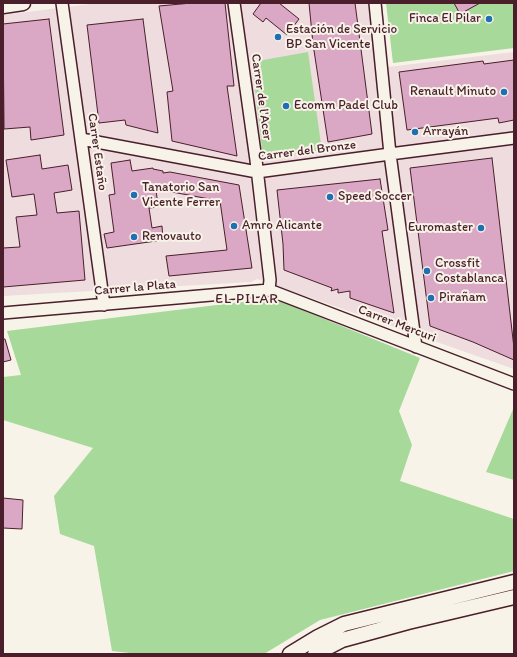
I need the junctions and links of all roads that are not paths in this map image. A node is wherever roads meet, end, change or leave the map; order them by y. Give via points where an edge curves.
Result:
1 (23, 3) edge
2 (62, 3) edge
3 (234, 3) edge
4 (375, 3) edge
5 (3, 6) edge
6 (514, 138) edge
7 (81, 139) junction
8 (390, 154) junction
9 (257, 172) junction
10 (269, 290) junction
11 (104, 305) junction
12 (3, 313) edge
13 (416, 347) junction
14 (514, 384) edge
15 (514, 582) edge
16 (514, 597) edge
17 (290, 654) edge
18 (315, 654) edge

1 - 5 main road
2 - 7 street, Carrer Estaño
3 - 9 street, Carrer de l'Acer
4 - 8 street
6 - 8 street, Carrer del Bronze
7 - 9 street, Carrer del Bronze
7 - 11 street, Carrer Estaño
8 - 9 street, Carrer del Bronze
8 - 13 street
9 - 10 street, Carrer de l'Acer via 270,280
10 - 11 street, Carrer la Plata
10 - 13 street, Carrer Mercuri
11 - 12 street, Carrer la Plata
13 - 14 street, Carrer Mercuri
15 - 17 main road via 344,624
16 - 18 main road via 342,640

